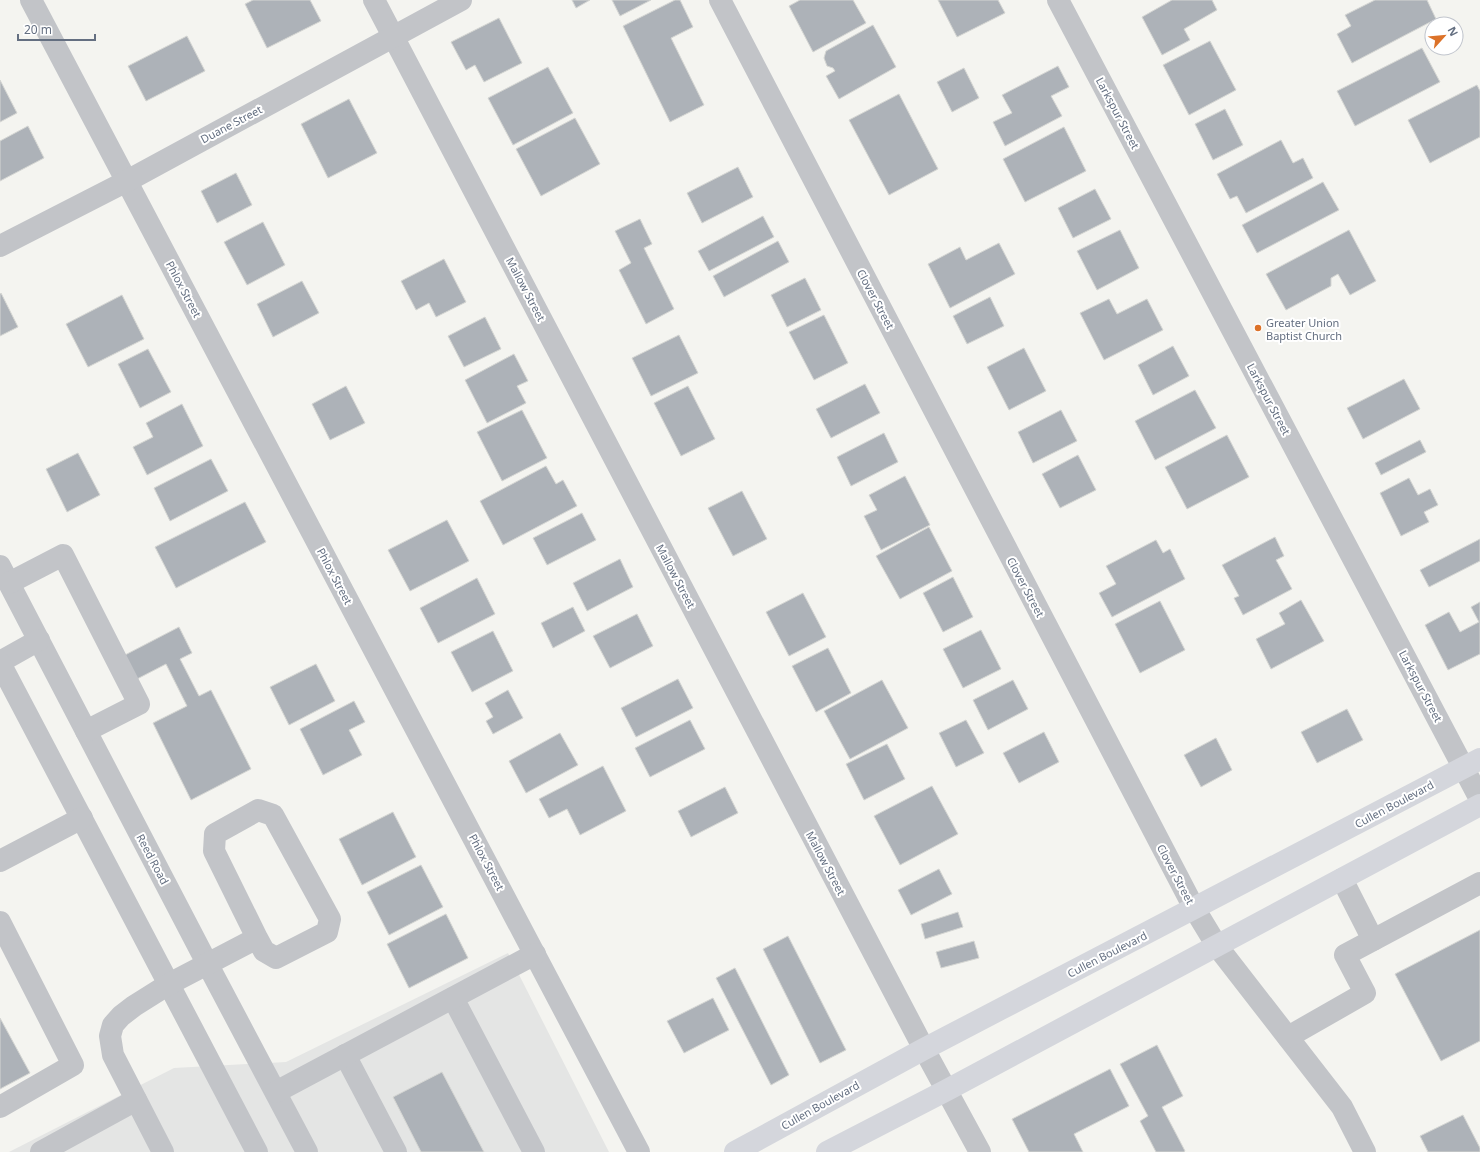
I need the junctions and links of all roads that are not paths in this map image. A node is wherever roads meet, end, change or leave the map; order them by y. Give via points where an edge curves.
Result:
1 (31, 0) edge
2 (374, 0) edge
3 (461, 0) edge
4 (720, 0) edge
5 (1058, 0) edge
6 (393, 37) junction
7 (126, 180) junction
8 (0, 246) edge
9 (4, 575) edge
10 (38, 640) junction
11 (0, 663) edge
12 (86, 731) junction
13 (1472, 763) edge
14 (1480, 799) edge
15 (1480, 805) edge
16 (82, 818) junction
17 (0, 861) edge
18 (1342, 879) junction
19 (1480, 883) edge
20 (1194, 908) junction
21 (0, 922) edge
22 (257, 938) junction
23 (1374, 940) junction
24 (1216, 946) junction
25 (535, 954) junction
26 (208, 965) junction
27 (169, 984) junction
28 (452, 998) junction
29 (1288, 1037) junction
30 (924, 1049) junction
31 (345, 1055) junction
32 (947, 1090) junction
33 (276, 1092) junction
34 (136, 1100) junction
35 (0, 1107) edge
36 (41, 1152) edge
37 (164, 1152) edge
38 (257, 1152) edge
39 (308, 1152) edge
40 (396, 1152) edge
41 (534, 1152) edge
42 (639, 1152) edge
43 (735, 1152) edge
44 (828, 1152) edge
45 (980, 1152) edge
46 (1365, 1152) edge

1 - 7 street, Phlox Street
2 - 6 street, Mallow Street
3 - 6 street, Duane Street
4 - 20 street, Clover Street
5 - 13 street, Larkspur Street
6 - 7 street, Duane Street
6 - 30 street, Mallow Street
7 - 8 street, Duane Street
7 - 25 street, Phlox Street
9 - 10 street, Reed Road
9 - 12 street via 62,555 139,704
10 - 11 street
10 - 12 street, Reed Road
11 - 16 street
12 - 26 street, Reed Road
13 - 14 street, Larkspur Street
13 - 20 main road, Cullen Boulevard
15 - 18 main road
16 - 17 street
16 - 27 street
18 - 23 street
18 - 24 main road
19 - 23 street
20 - 24 street, Clover Street
20 - 30 main road, Cullen Boulevard
21 - 35 street via 73,1065
22 - 22 street via 214,851 215,834 258,810 273,815 330,919 327,932 276,958 264,950
22 - 26 street
23 - 29 street via 1345,955 1365,993
24 - 29 street, Clover Street
24 - 32 main road
25 - 28 street
25 - 42 street, Phlox Street
26 - 27 street
26 - 33 street, Reed Road
27 - 34 street via 134,1006 113,1025 110,1036 113,1055
27 - 38 street
28 - 31 street
28 - 41 street
29 - 46 street, Clover Street via 1342,1107
30 - 32 street, Mallow Street
30 - 43 main road, Cullen Boulevard
31 - 33 street
31 - 40 street
32 - 44 main road
32 - 45 street, Mallow Street
33 - 39 street, Reed Road
34 - 36 street
34 - 37 street

